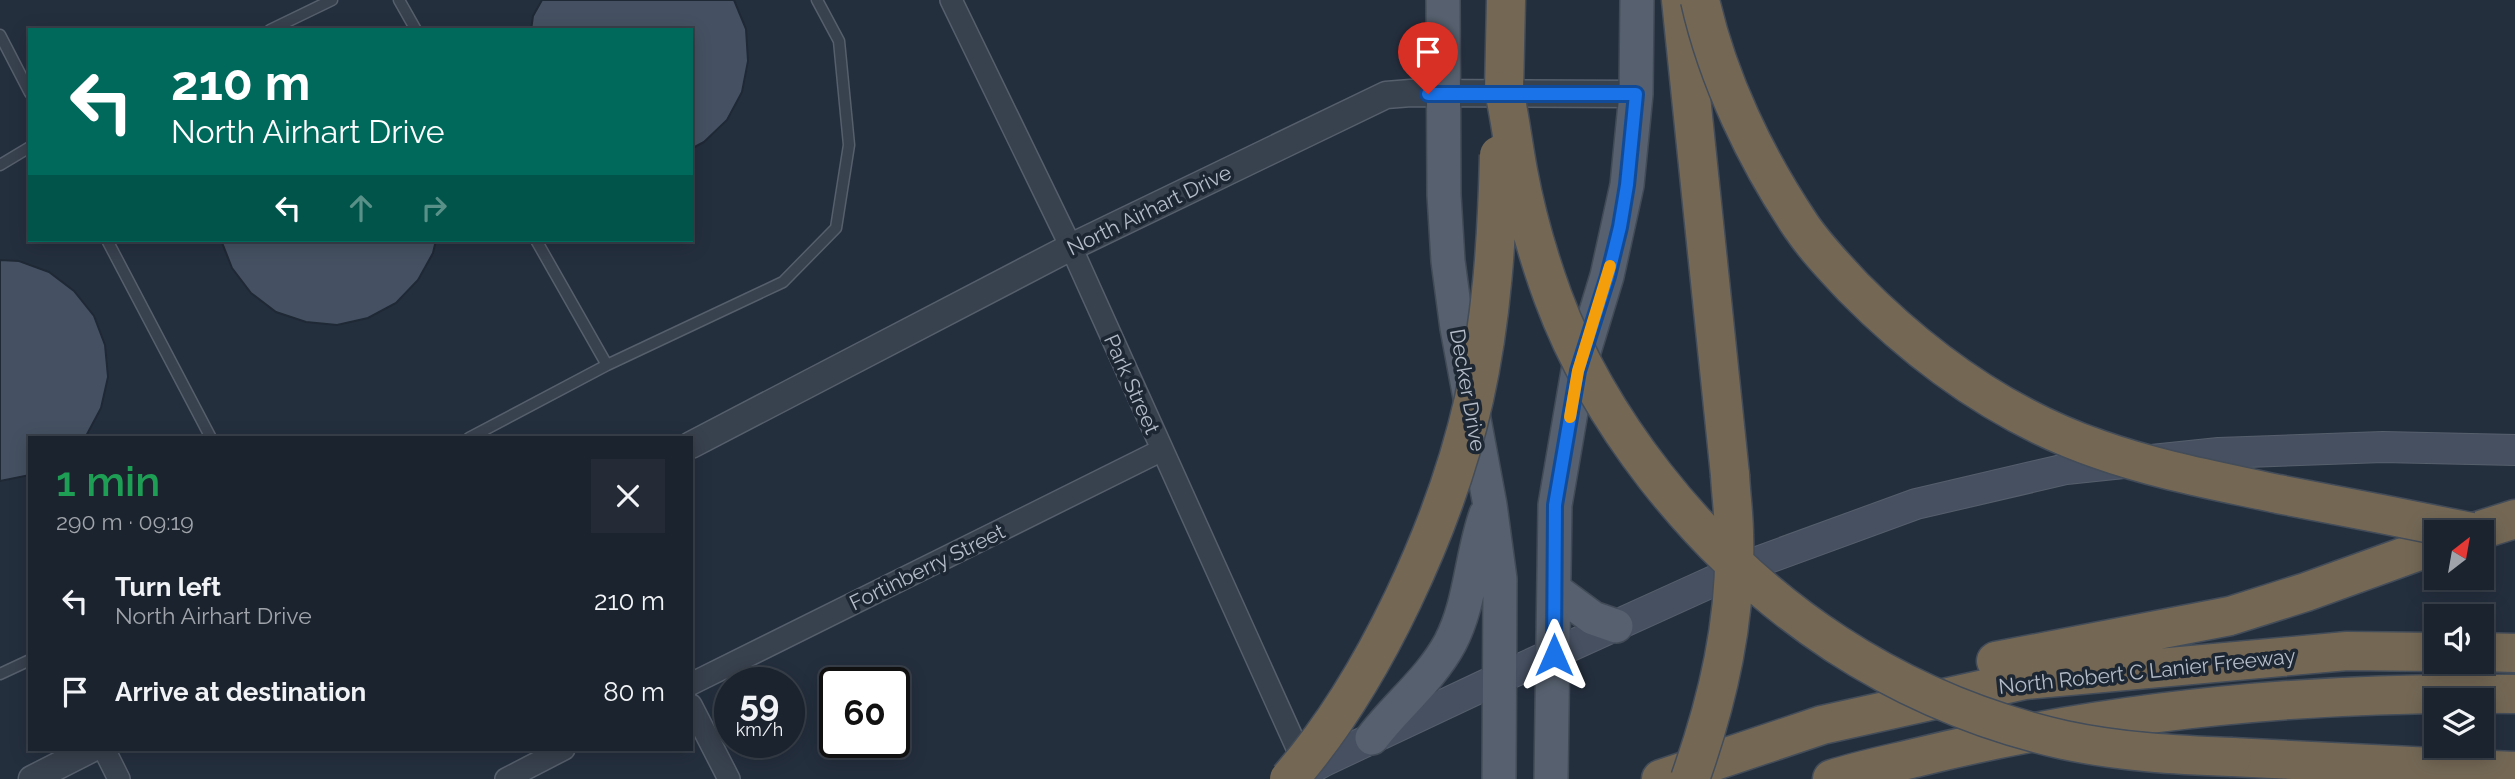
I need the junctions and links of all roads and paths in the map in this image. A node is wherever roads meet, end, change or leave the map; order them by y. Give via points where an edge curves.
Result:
1 (332, 0) edge
2 (399, 0) edge
3 (817, 0) edge
4 (951, 0) edge
5 (1443, 0) edge
6 (1506, 0) edge
7 (1637, 0) edge
8 (1681, 0) edge
9 (1700, 0) edge
10 (274, 28) edge
11 (415, 28) edge
12 (0, 35) edge
13 (28, 89) edge
14 (1504, 90) junction
15 (1444, 94) junction
16 (1636, 94) junction
17 (28, 148) edge
18 (0, 164) edge
19 (108, 242) edge
20 (537, 242) edge
21 (1070, 247) junction
22 (607, 365) junction
23 (210, 436) edge
24 (473, 436) edge
25 (693, 444) edge
26 (1162, 450) junction
27 (2515, 450) edge
28 (1490, 505) junction
29 (2515, 519) edge
30 (2424, 522) edge
31 (2494, 525) edge
32 (2494, 537) edge
33 (2515, 541) edge
34 (2424, 549) edge
35 (1555, 590) junction
36 (1616, 626) junction
37 (2424, 652) edge
38 (2494, 652) edge
39 (2515, 653) edge
40 (1554, 655) junction
41 (28, 661) edge
42 (0, 674) edge
43 (1500, 678) junction
44 (693, 683) edge
45 (2515, 694) edge
46 (693, 709) edge
47 (1822, 725) junction
48 (1372, 738) junction
49 (87, 751) edge
50 (105, 751) edge
51 (560, 751) edge
52 (2515, 771) edge
53 (1296, 776) edge
54 (32, 779) edge
55 (119, 779) edge
56 (506, 779) edge
57 (729, 779) edge
58 (1499, 779) edge
59 (1551, 779) edge
60 (1661, 779) edge
61 (1690, 779) edge
62 (1832, 779) edge

1 - 10 lane
2 - 11 lane
3 - 22 lane via 839,41 849,145 836,228 783,282
4 - 21 street, Park Street
5 - 15 main road, Decker Drive
6 - 14 highway
7 - 16 main road
8 - 61 highway, bridge via 1734,535 1727,643 1710,721
9 - 30 highway, bridge via 1748,133 1802,228 1875,309 1920,349 1984,394 2098,449 2187,475
12 - 13 lane
14 - 52 highway, bridge via 1537,252 1572,344 1602,400 1683,512 1768,596 1818,633 1933,696 2065,740 2163,754
14 - 53 highway, bridge via 1494,278 1474,400 1455,465 1396,613
15 - 16 street, North Airhart Drive
15 - 21 street, North Airhart Drive via 1386,95
15 - 28 main road, Decker Drive via 1448,261
16 - 35 main road via 1620,227 1578,371 1555,505
17 - 18 lane
19 - 23 lane
20 - 22 lane
21 - 25 street, North Airhart Drive
21 - 26 street, Park Street
22 - 24 lane
26 - 44 street, Fortinberry Street
26 - 53 street, Park Street
27 - 36 main road via 2383,447 2219,453 2066,469 1916,505 1749,565
28 - 43 main road, Decker Drive via 1500,579
28 - 48 main road via 1476,540 1463,610 1450,642 1431,671
29 - 31 highway
32 - 33 highway
34 - 47 highway via 2230,616 2010,658 1870,695
35 - 36 main road via 1593,618
35 - 40 main road
36 - 40 main road
37 - 47 highway, North Robert C Lanier Freeway via 2347,651 2025,680
38 - 39 highway
40 - 43 main road
40 - 59 main road
41 - 42 lane
43 - 48 main road
43 - 58 main road, Decker Drive
45 - 62 highway, North Robert C Lanier Freeway via 2315,697 2229,704 2005,737
46 - 57 street
47 - 60 highway, North Robert C Lanier Freeway
48 - 53 main road
49 - 54 street
50 - 55 street
51 - 56 street

